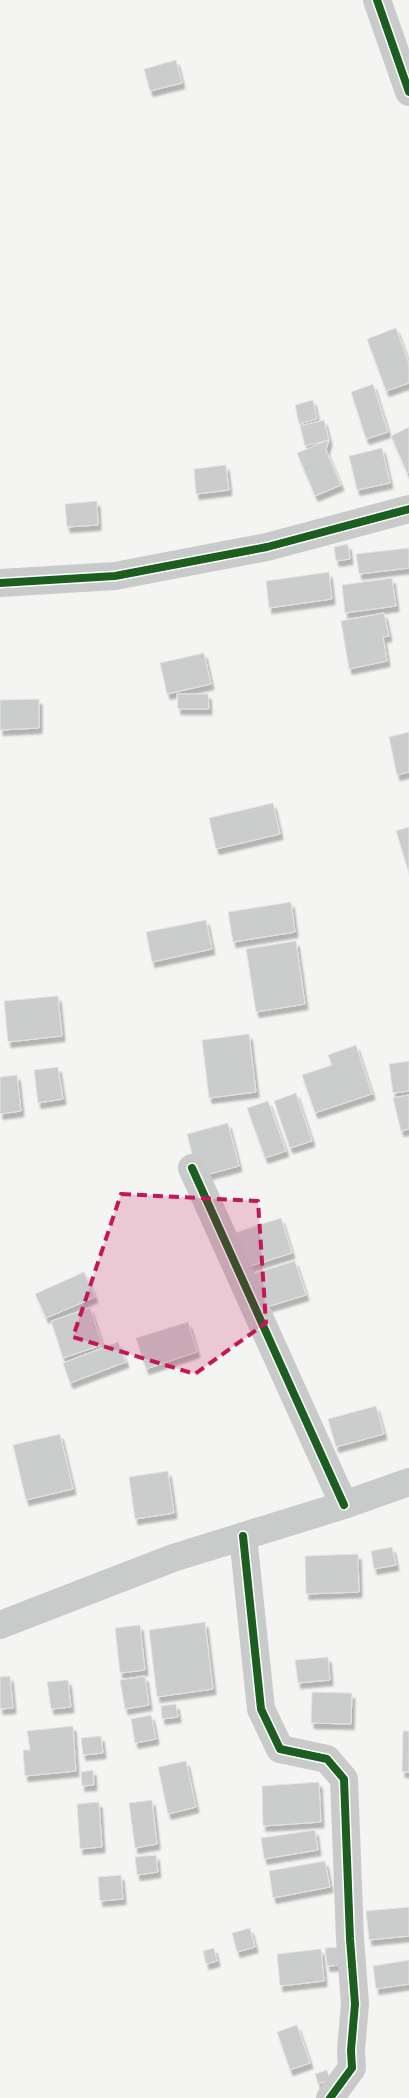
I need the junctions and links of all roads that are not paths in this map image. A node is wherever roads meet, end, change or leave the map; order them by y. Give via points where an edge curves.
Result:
1 (377, 0) edge
2 (409, 92) edge
3 (408, 513) edge
4 (0, 583) edge
5 (192, 1168) dead end
6 (409, 1482) edge
7 (344, 1505) junction
8 (242, 1536) junction
9 (0, 1625) edge
10 (330, 2098) edge

1 - 2 street
3 - 4 street via 267,548 115,576
5 - 7 street
6 - 7 street
7 - 8 street
8 - 9 street via 173,1558
8 - 10 street via 261,1709 280,1749 327,1759 344,1778 355,2004 352,2068

